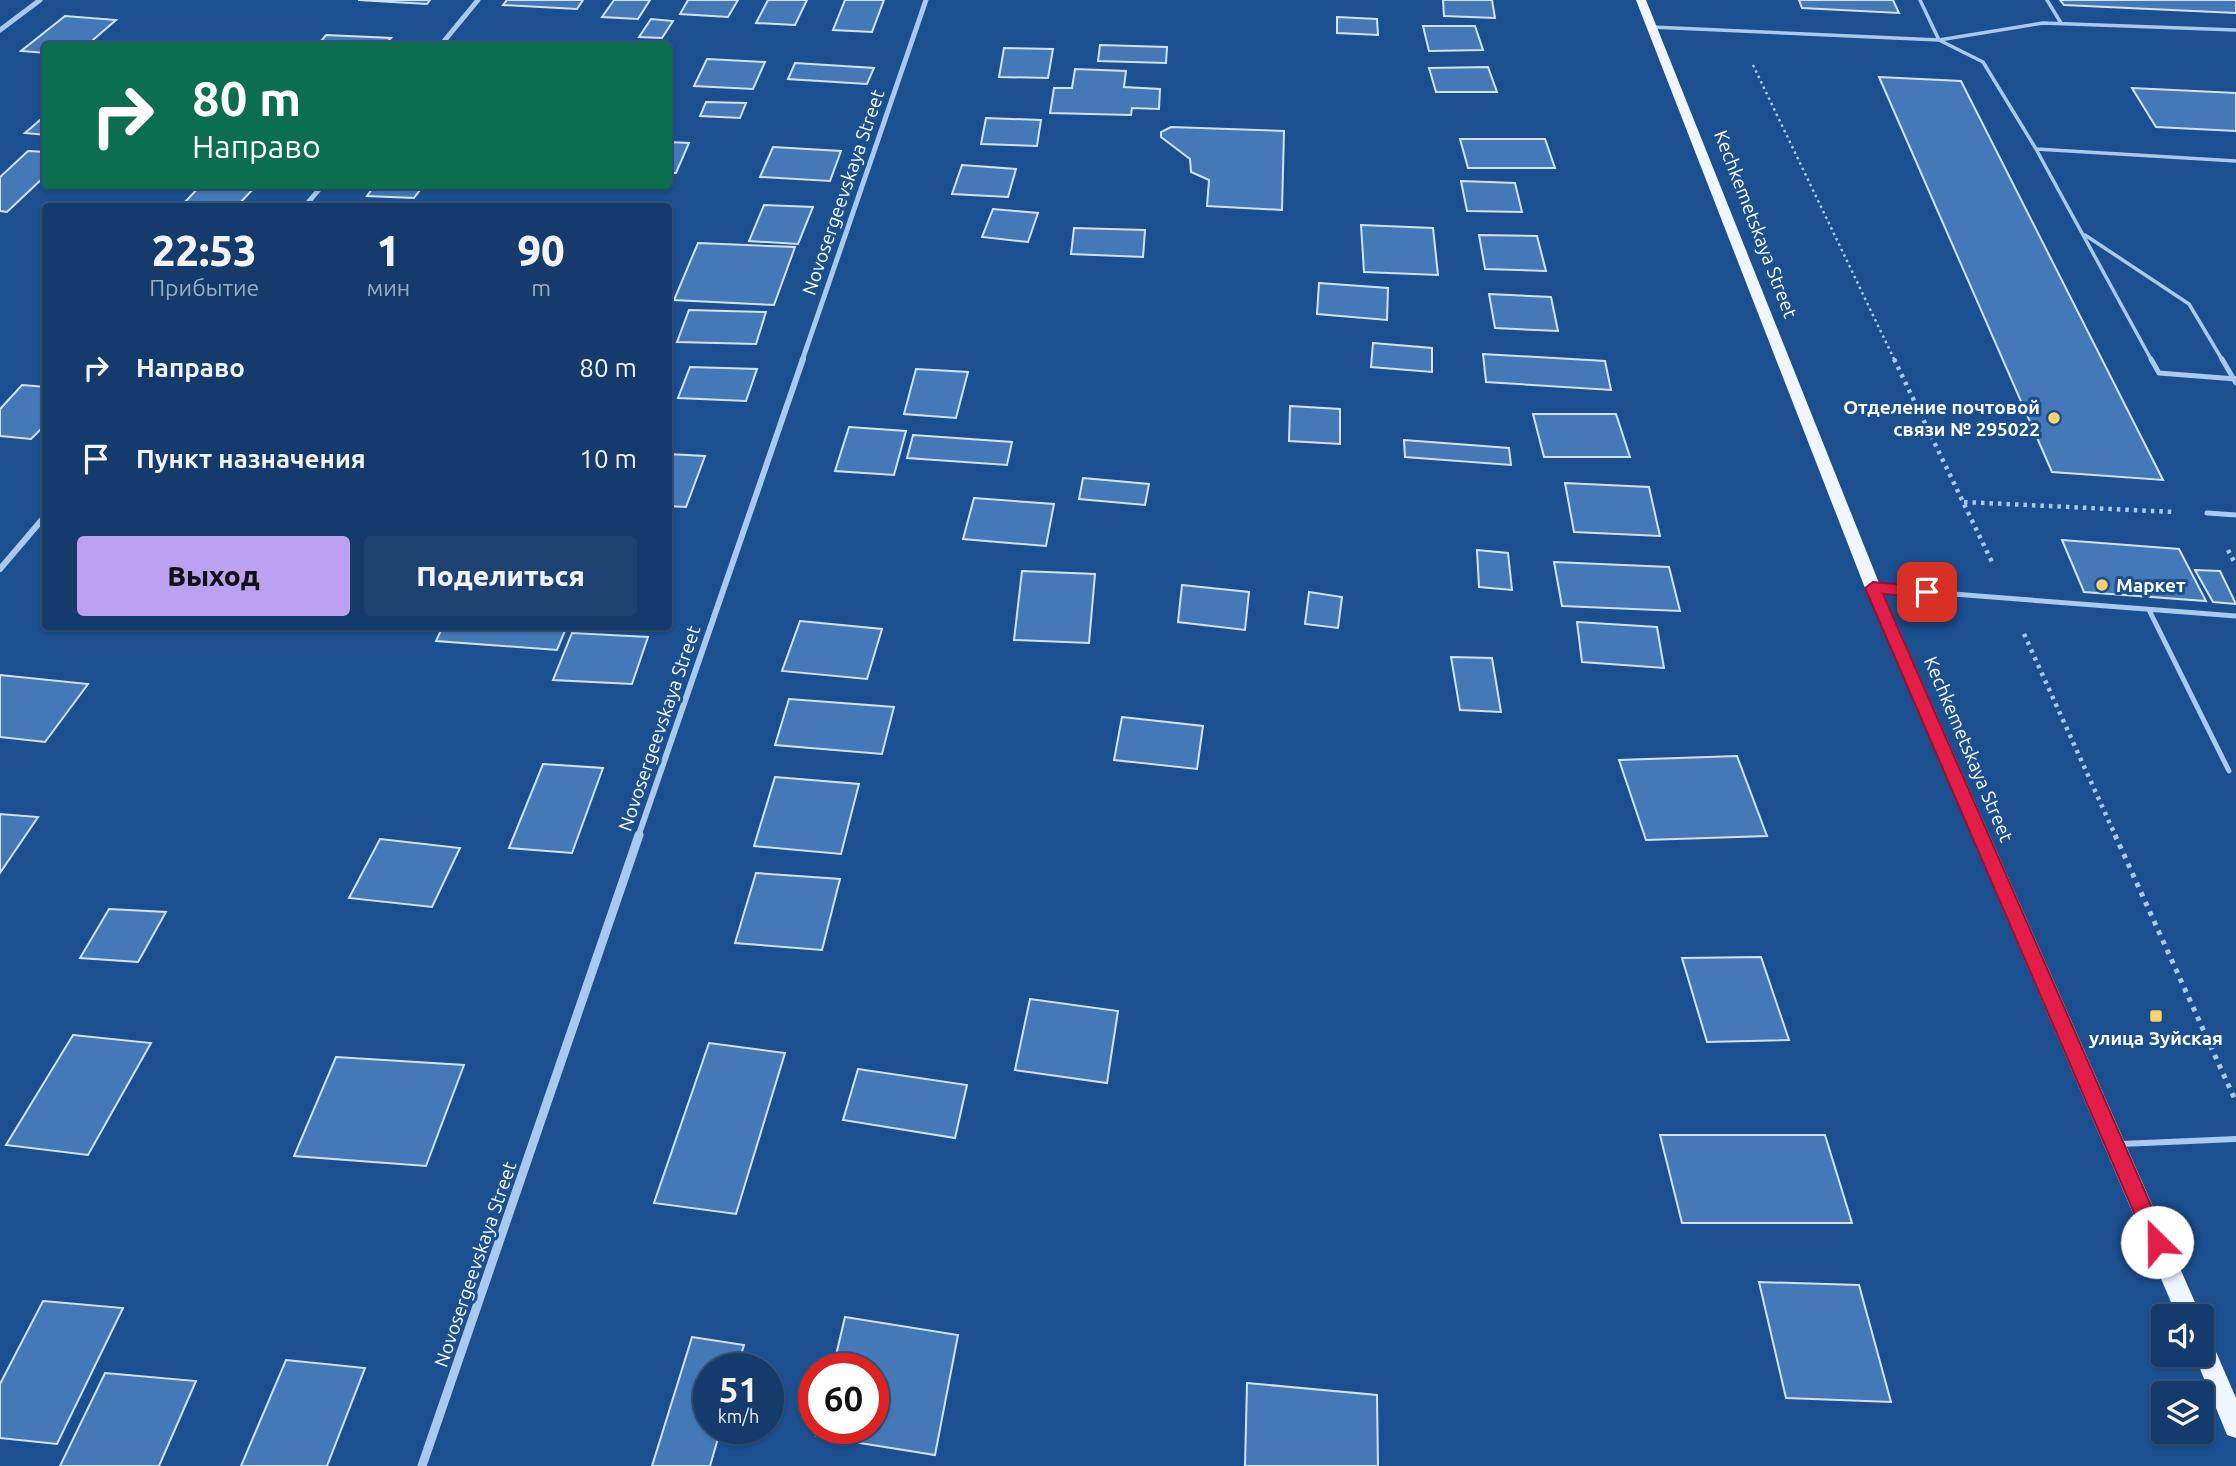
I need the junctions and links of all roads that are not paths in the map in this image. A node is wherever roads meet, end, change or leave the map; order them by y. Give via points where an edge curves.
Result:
1 (40, 0) edge
2 (478, 0) edge
3 (926, 0) edge
4 (1641, 0) edge
5 (1920, 0) edge
6 (2047, 0) edge
7 (2062, 23) junction
8 (1652, 27) junction
9 (0, 30) edge
10 (2236, 30) edge
11 (1939, 40) junction
12 (443, 42) edge
13 (2036, 149) junction
14 (2236, 161) edge
15 (319, 189) edge
16 (308, 203) edge
17 (2082, 233) junction
18 (2235, 380) edge
19 (2207, 513) road end
20 (2236, 515) edge
21 (42, 520) edge
22 (0, 569) edge
23 (1873, 588) junction
24 (2149, 610) junction
25 (2236, 616) edge
26 (2229, 771) dead end
27 (2236, 1139) edge
28 (2115, 1144) junction
29 (2184, 1304) edge
30 (2211, 1367) edge
31 (2236, 1426) edge
32 (422, 1466) edge

1 - 9 street
2 - 12 street
3 - 32 street, Novosergeevskaya Street
4 - 8 main road, Kechkemetskaya Street
5 - 11 lane
6 - 7 lane
7 - 10 lane
7 - 11 lane
8 - 11 lane
8 - 23 main road, Kechkemetskaya Street
11 - 13 lane via 1983,62
13 - 14 lane
13 - 17 lane
15 - 16 street
17 - 18 lane via 2189,304
17 - 18 lane via 2159,373
19 - 20 lane
21 - 22 street
23 - 24 lane
23 - 28 main road, Kechkemetskaya Street
24 - 25 lane
24 - 26 lane
27 - 28 lane
28 - 29 main road, Kechkemetskaya Street
30 - 31 main road

